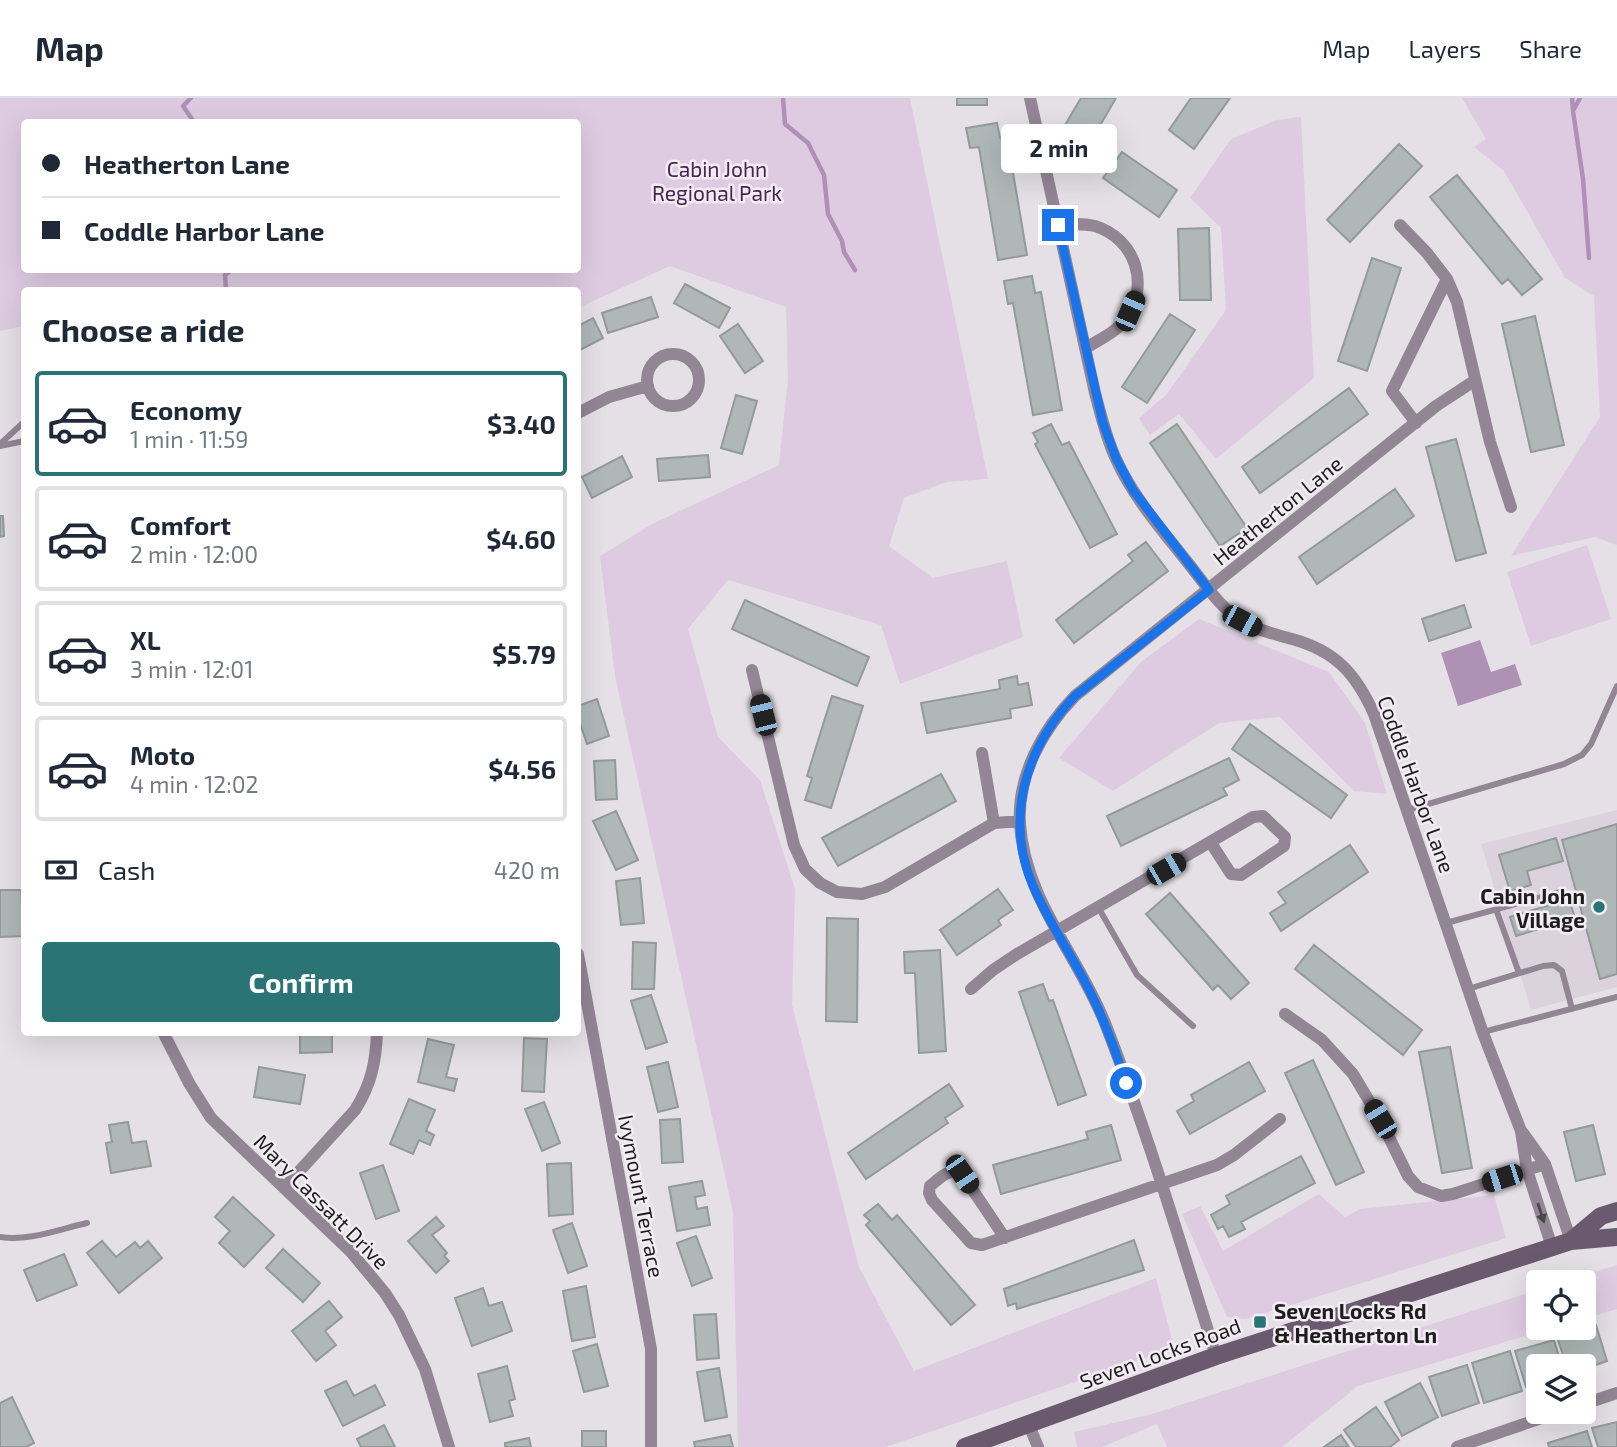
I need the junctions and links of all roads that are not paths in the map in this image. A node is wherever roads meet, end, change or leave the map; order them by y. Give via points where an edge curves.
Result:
1 (1033, 101) edge
2 (1058, 225) junction
3 (1401, 225) dead end
4 (1447, 279) junction
5 (1086, 348) junction
6 (1474, 381) junction
7 (648, 386) junction
8 (581, 411) edge
9 (1416, 423) junction
10 (21, 425) edge
11 (21, 442) edge
12 (0, 445) edge
13 (1511, 507) dead end
14 (1209, 590) junction
15 (752, 670) dead end
16 (1617, 687) edge
17 (982, 753) dead end
18 (1408, 810) junction
19 (1020, 821) junction
20 (994, 822) junction
21 (1211, 843) junction
22 (1560, 892) dead end
23 (1098, 907) junction
24 (1496, 909) junction
25 (1446, 923) junction
26 (1056, 932) junction
27 (581, 970) edge
28 (1519, 973) junction
29 (971, 989) dead end
30 (1468, 989) junction
31 (1617, 997) edge
32 (1572, 1009) junction
33 (1285, 1014) dead end
34 (1193, 1026) dead end
35 (1483, 1032) junction
36 (165, 1036) edge
37 (377, 1036) edge
38 (1280, 1119) dead end
39 (1521, 1131) junction
40 (1545, 1164) junction
41 (1527, 1170) junction
42 (1161, 1186) junction
43 (284, 1188) junction
44 (1617, 1211) edge
45 (87, 1223) dead end
46 (0, 1237) edge
47 (1617, 1237) edge
48 (1005, 1238) junction
49 (1571, 1241) junction
50 (1552, 1247) junction
51 (1216, 1356) junction
52 (1617, 1393) edge
53 (1596, 1400) edge
54 (1526, 1423) edge
55 (1028, 1425) junction
56 (449, 1447) edge
57 (651, 1447) edge
58 (965, 1447) edge
59 (1038, 1447) edge
60 (1457, 1447) edge

1 - 2 street, Coddle Harbor Lane
2 - 5 street, Coddle Harbor Lane
2 - 5 street via 1082,224 1106,231 1124,245 1137,268 1136,298 1125,321
3 - 4 street
4 - 6 street via 1457,302
4 - 9 street via 1392,391
5 - 14 street, Coddle Harbor Lane via 1116,458 1133,490
6 - 9 street, Heatherton Lane
6 - 13 street
7 - 7 street via 663,404 679,405 692,397 698,374 683,356 667,355 653,363
7 - 8 street via 609,397
9 - 14 street, Heatherton Lane
10 - 12 lane
11 - 12 lane
14 - 18 street, Coddle Harbor Lane via 1242,621 1317,647 1348,671 1374,715
14 - 19 street, Heatherton Lane via 1058,714 1029,768
15 - 20 street via 794,845 805,869 829,889 862,894 885,887
16 - 18 lane via 1582,755
17 - 20 street
18 - 25 street, Coddle Harbor Lane
19 - 20 street
19 - 26 street, Heatherton Lane via 1033,884
21 - 21 street via 1253,817 1263,816 1285,837 1284,846 1241,876 1231,874
21 - 23 street
22 - 24 lane
23 - 26 street
23 - 34 lane via 1137,975
24 - 25 lane
24 - 28 lane
25 - 30 street, Coddle Harbor Lane
26 - 29 street via 993,970
26 - 42 street, Heatherton Lane via 1104,1020
27 - 57 street, Ivymount Terrace via 649,1336
28 - 30 lane
28 - 32 lane via 1554,965 1562,971
30 - 35 street, Coddle Harbor Lane
31 - 32 lane
32 - 35 lane
33 - 41 street via 1322,1040 1353,1074 1418,1187 1441,1196
35 - 39 street, Coddle Harbor Lane
36 - 43 street, Mary Cassatt Drive via 211,1118
37 - 43 street via 375,1067 365,1096
38 - 42 street via 1226,1160
39 - 40 street, Coddle Harbor Lane
39 - 41 street, Coddle Harbor Lane
40 - 41 street
40 - 49 street, Coddle Harbor Lane
41 -> 50 street, Coddle Harbor Lane
42 - 48 street
42 - 51 street, Heatherton Lane
43 - 56 street, Mary Cassatt Drive via 351,1252 385,1293 425,1368
44 - 49 main road, Seven Locks Road via 1601,1216
45 - 46 lane
47 - 49 main road, Seven Locks Road
48 - 48 street via 982,1245 971,1243 932,1199 930,1186 949,1171 962,1174
49 - 50 main road, Seven Locks Road
50 - 51 main road, Seven Locks Road
51 - 55 main road, Seven Locks Road
52 - 53 street
54 - 60 street
55 - 58 main road, Seven Locks Road
55 - 59 street

